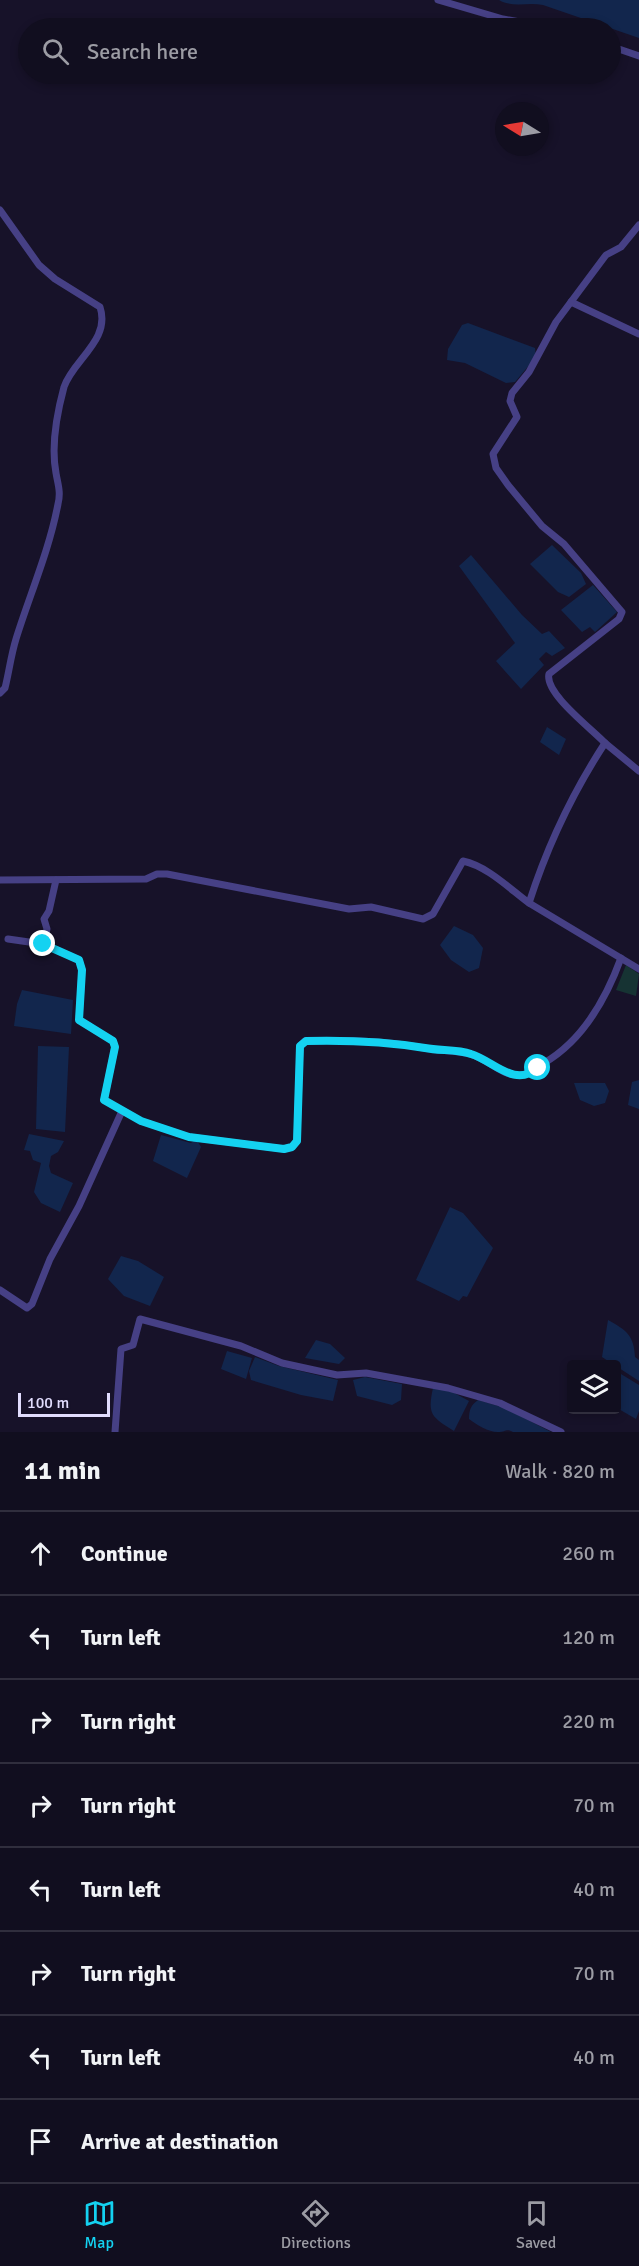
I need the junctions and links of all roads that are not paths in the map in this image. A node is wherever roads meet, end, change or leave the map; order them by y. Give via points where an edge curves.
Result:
1 (438, 0) edge
2 (501, 18) edge
3 (621, 50) edge
4 (639, 56) edge
5 (2, 215) edge
6 (639, 225) edge
7 (571, 302) junction
8 (639, 334) edge
9 (0, 693) edge
10 (605, 743) junction
11 (639, 771) edge
12 (0, 879) edge
13 (56, 880) junction
14 (529, 903) junction
15 (9, 939) dead end
16 (43, 944) junction
17 (621, 958) junction
18 (639, 969) edge
19 (122, 1111) junction
20 (0, 1290) edge
21 (115, 1432) edge
22 (561, 1432) edge

1 - 2 street
3 - 4 street
5 - 9 street via 39,265 100,307 102,322 96,339 64,386 56,428 58,503 15,641 5,688
6 - 7 street via 621,247 606,255
7 - 8 street
7 - 10 street via 512,393 510,401 517,417 495,450 494,460 500,476 537,520 564,544 622,612 619,619 549,674 548,679 574,713
10 - 11 street
10 - 14 street via 566,813
12 - 13 street
13 - 14 street via 146,879 167,874 423,919 433,914 463,861
13 - 16 street via 44,919 47,929
14 - 17 street
15 - 16 street
16 - 19 street via 79,960 79,1020 113,1041 104,1100
17 - 18 street
17 - 19 street via 610,989 588,1022 554,1058 521,1075 508,1074 471,1054 405,1043 302,1043 297,1141 292,1147 189,1137 164,1131
19 - 20 street via 32,1305 27,1308
21 - 22 street via 121,1349 133,1345 140,1320 337,1376 366,1372 448,1388 500,1403

